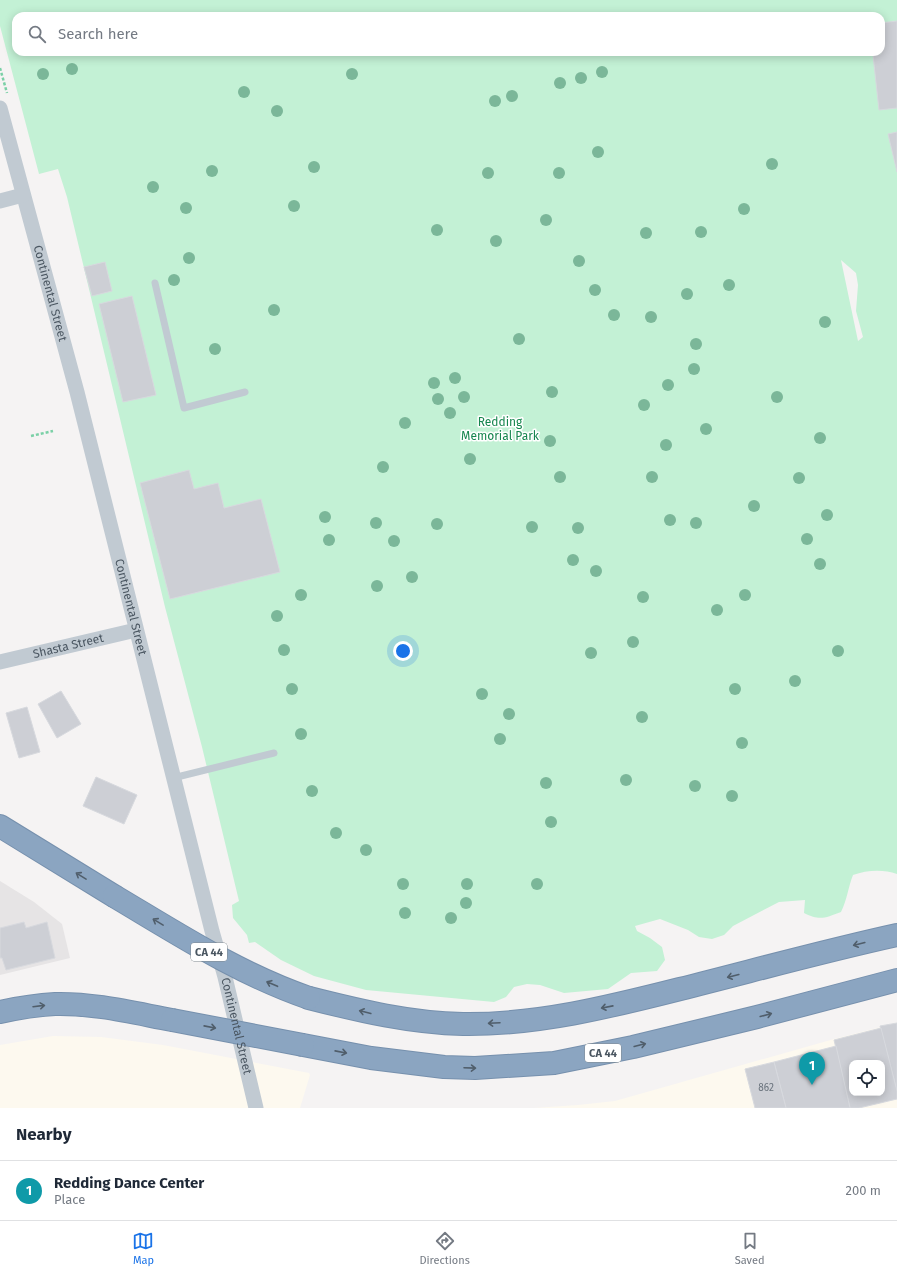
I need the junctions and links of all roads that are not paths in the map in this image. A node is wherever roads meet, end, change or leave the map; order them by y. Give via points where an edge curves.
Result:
1 (0, 108) edge
2 (23, 195) junction
3 (0, 201) edge
4 (155, 283) dead end
5 (245, 392) dead end
6 (136, 630) junction
7 (0, 662) edge
8 (274, 753) dead end
9 (173, 778) junction
10 (0, 826) edge
11 (897, 935) edge
12 (897, 980) edge
13 (0, 1012) edge
14 (256, 1108) edge

1 - 2 street, Continental Street
2 - 3 street
2 - 6 street, Continental Street via 77,392
4 - 5 lane via 184,408
6 - 7 street, Shasta Street
6 - 9 street, Continental Street
8 - 9 lane
9 - 14 street, Continental Street
11 -> 10 highway, CA 44, bridge via 624,1004 533,1021 463,1024 421,1021 371,1014 280,988 244,971 114,896
13 -> 12 highway, CA 44, bridge via 55,1004 76,1005 129,1012 378,1059 444,1067 482,1068 554,1063 633,1047

